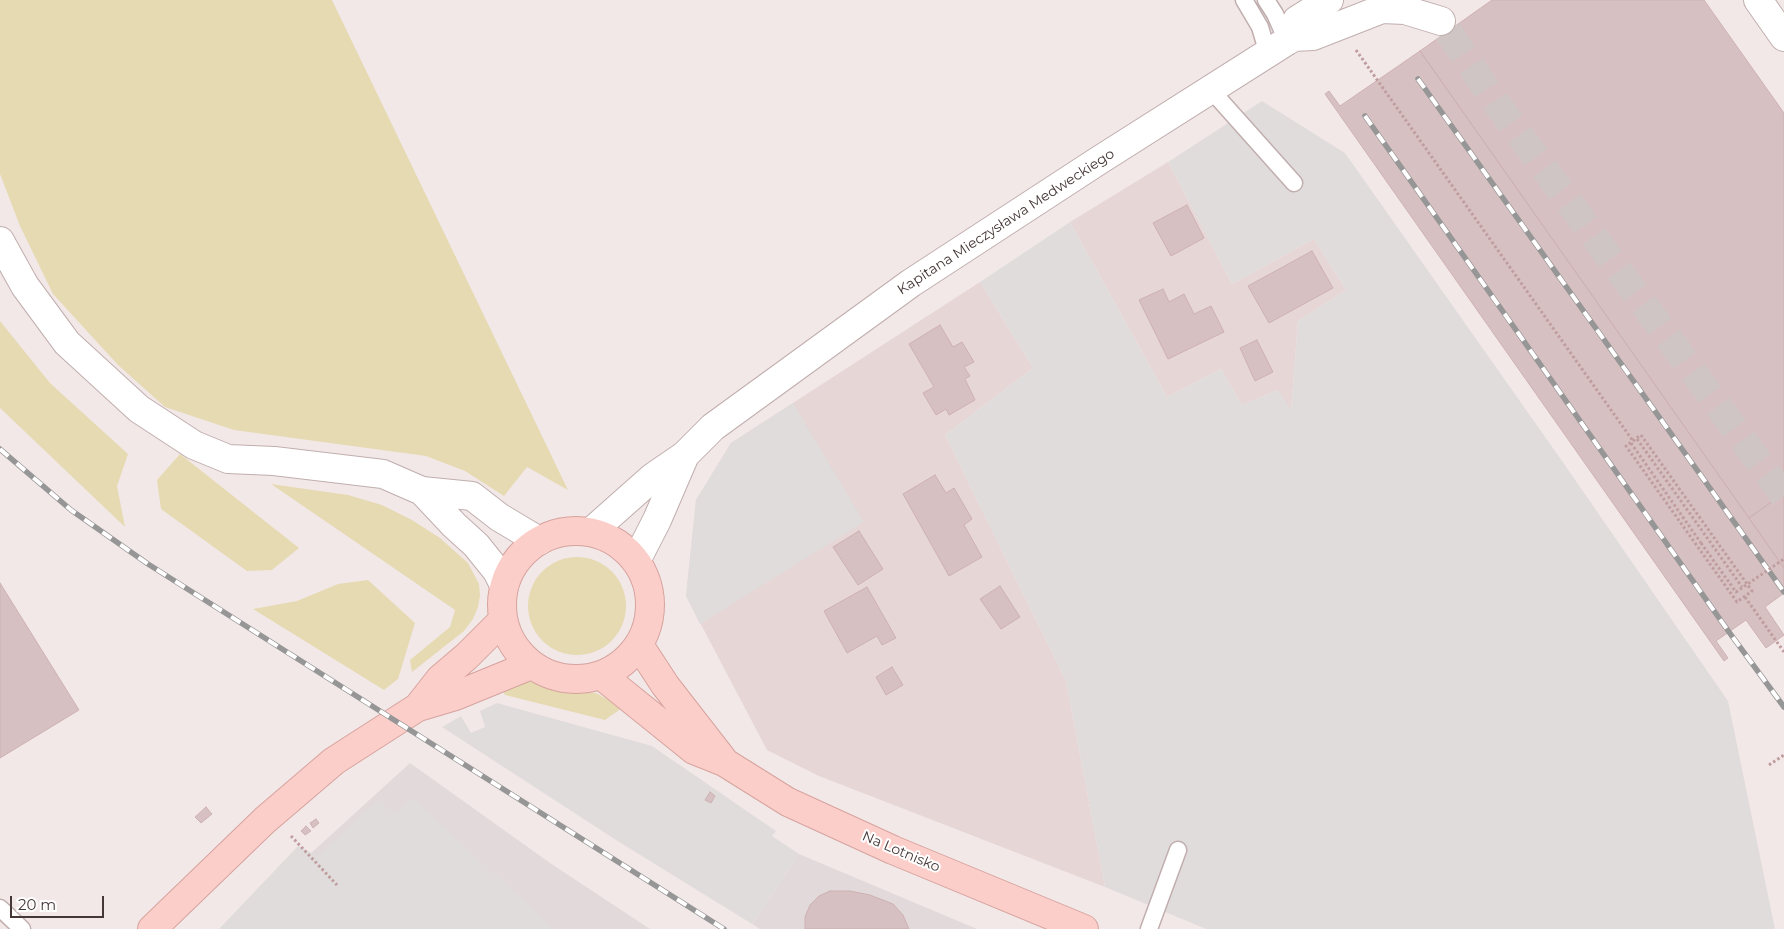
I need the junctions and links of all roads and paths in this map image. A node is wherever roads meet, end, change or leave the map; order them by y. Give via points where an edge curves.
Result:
1 (1244, 0) edge
2 (1266, 0) edge
3 (1329, 0) edge
4 (1758, 0) edge
5 (1443, 17) edge
6 (1784, 37) edge
7 (1283, 44) junction
8 (1356, 49) dead end
9 (1211, 90) junction
10 (1294, 183) dead end
11 (0, 241) edge
12 (1634, 441) junction
13 (685, 455) junction
14 (422, 491) junction
15 (591, 532) junction
16 (539, 541) junction
17 (1784, 559) edge
18 (636, 561) junction
19 (504, 585) junction
20 (1742, 587) junction
21 (1744, 597) junction
22 (503, 620) junction
23 (639, 645) junction
24 (1784, 652) edge
25 (531, 665) junction
26 (601, 675) junction
27 (418, 707) junction
28 (1784, 755) edge
29 (724, 762) junction
30 (1769, 765) dead end
31 (296, 828) dead end
32 (1178, 850) dead end
33 (337, 885) dead end
34 (0, 908) edge
35 (22, 929) edge
36 (152, 929) edge
37 (1084, 929) edge
38 (1149, 929) edge

1 - 7 lane via 1260,27
2 - 7 lane via 1275,14
3 - 7 street via 1297,20
4 - 6 street
5 - 7 street via 1382,9
7 - 9 street, Kapitana Mieczysława Medweckiego
8 - 12 path
9 - 10 lane
9 - 13 street, Kapitana Mieczysława Medweckiego via 911,283 712,427
11 - 14 street via 25,286 67,343 139,409 194,445 228,459 383,474
12 - 20 path
12 - 20 path, bridge via 1736,592
12 - 21 path via 1626,446 1737,602
12 - 21 path via 1641,435 1752,591
13 - 15 street, Kapitana Mieczysława Medweckiego via 653,476
13 - 18 street, Kapitana Mieczysława Medweckiego
14 - 16 street via 472,496
14 - 19 street via 476,546
15 - 16 main road via 554,534
15 - 18 main road via 624,548
16 - 19 main road via 519,556
17 - 20 path, bridge
18 - 23 main road via 646,581 650,603 648,625
19 - 22 main road
21 - 24 path
22 - 25 main road via 508,637
22 - 27 main road via 440,679
23 - 26 main road via 622,664
23 - 29 main road, Na Lotnisko
25 - 26 main road via 553,676 577,680
25 - 27 main road via 455,696
26 - 29 main road, Na Lotnisko via 694,750
27 - 36 main road via 334,761 265,820
28 - 30 path
29 - 37 main road, Na Lotnisko via 788,802 893,850
31 - 33 path via 290,835
32 - 38 lane
34 - 35 lane

